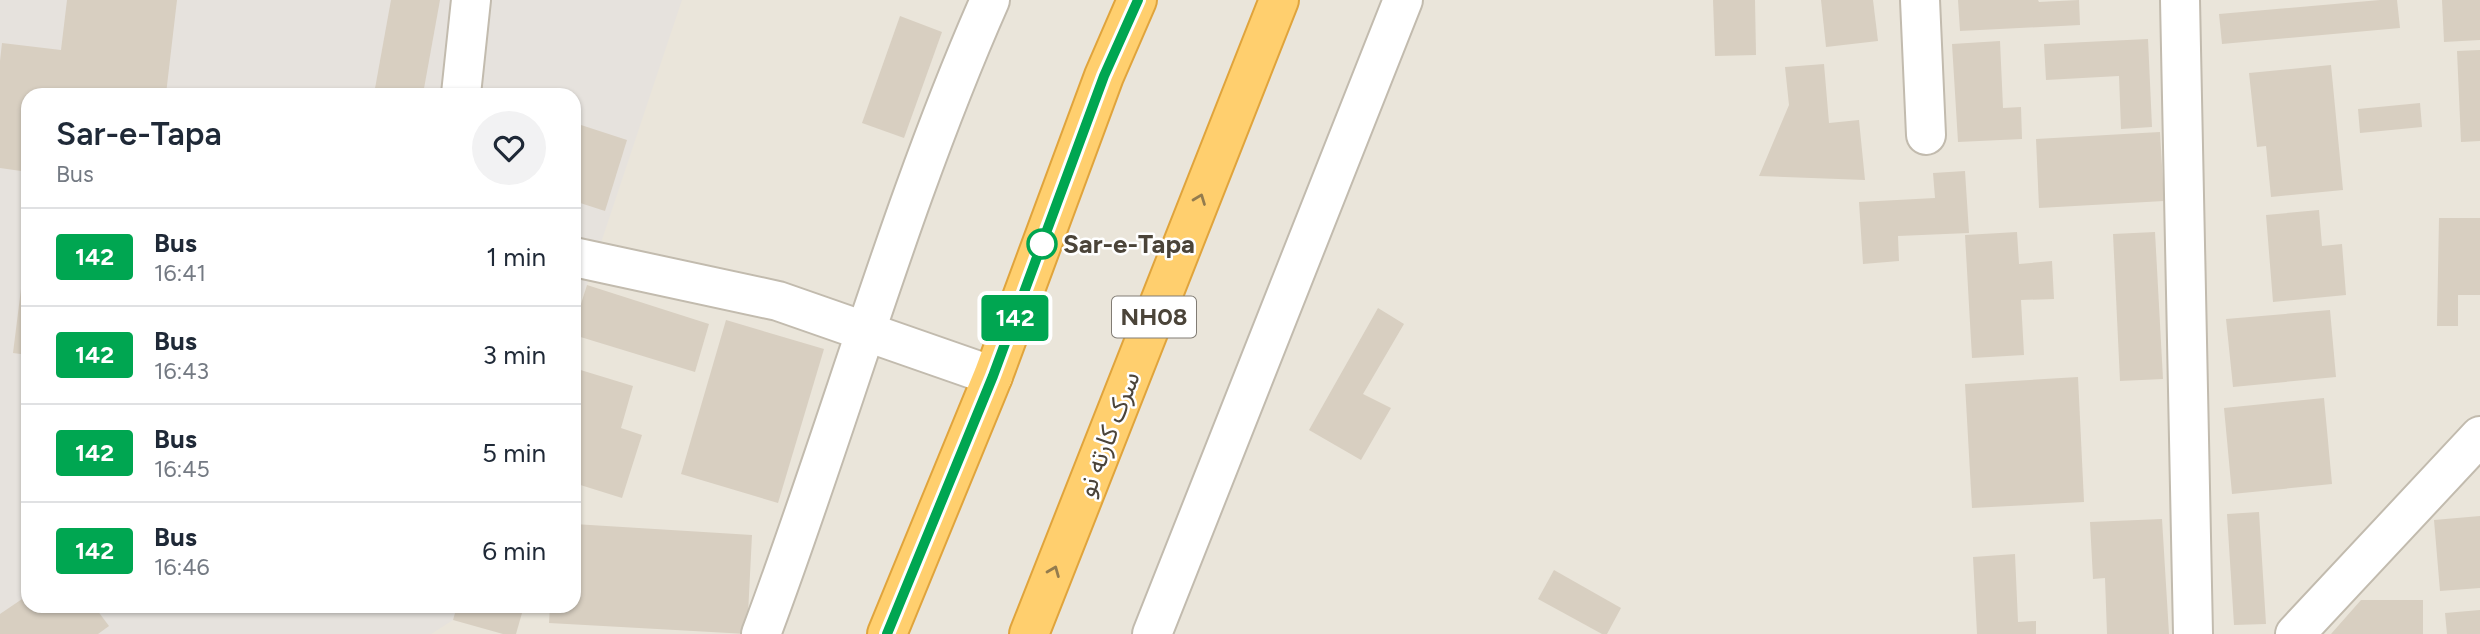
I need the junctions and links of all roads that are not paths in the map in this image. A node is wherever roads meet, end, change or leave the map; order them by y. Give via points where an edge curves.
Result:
1 (471, 0) edge
2 (990, 0) edge
3 (1138, 0) edge
4 (1279, 0) edge
5 (1403, 0) edge
6 (1920, 0) edge
7 (2180, 0) edge
8 (462, 88) edge
9 (1926, 135) dead end
10 (581, 259) edge
11 (865, 331) junction
12 (993, 376) junction
13 (2480, 436) edge
14 (761, 634) edge
15 (887, 634) edge
16 (1029, 634) edge
17 (1152, 634) edge
18 (2193, 634) edge
19 (2295, 634) edge

1 - 8 street
2 - 11 street via 952,86
3 - 12 highway via 1104,76
16 -> 4 highway, سرک کارته نو / NH08
5 - 17 street
6 - 9 street
7 - 18 street
10 - 11 street via 778,301
11 - 12 street
11 - 14 street
12 - 15 highway
13 - 19 street

